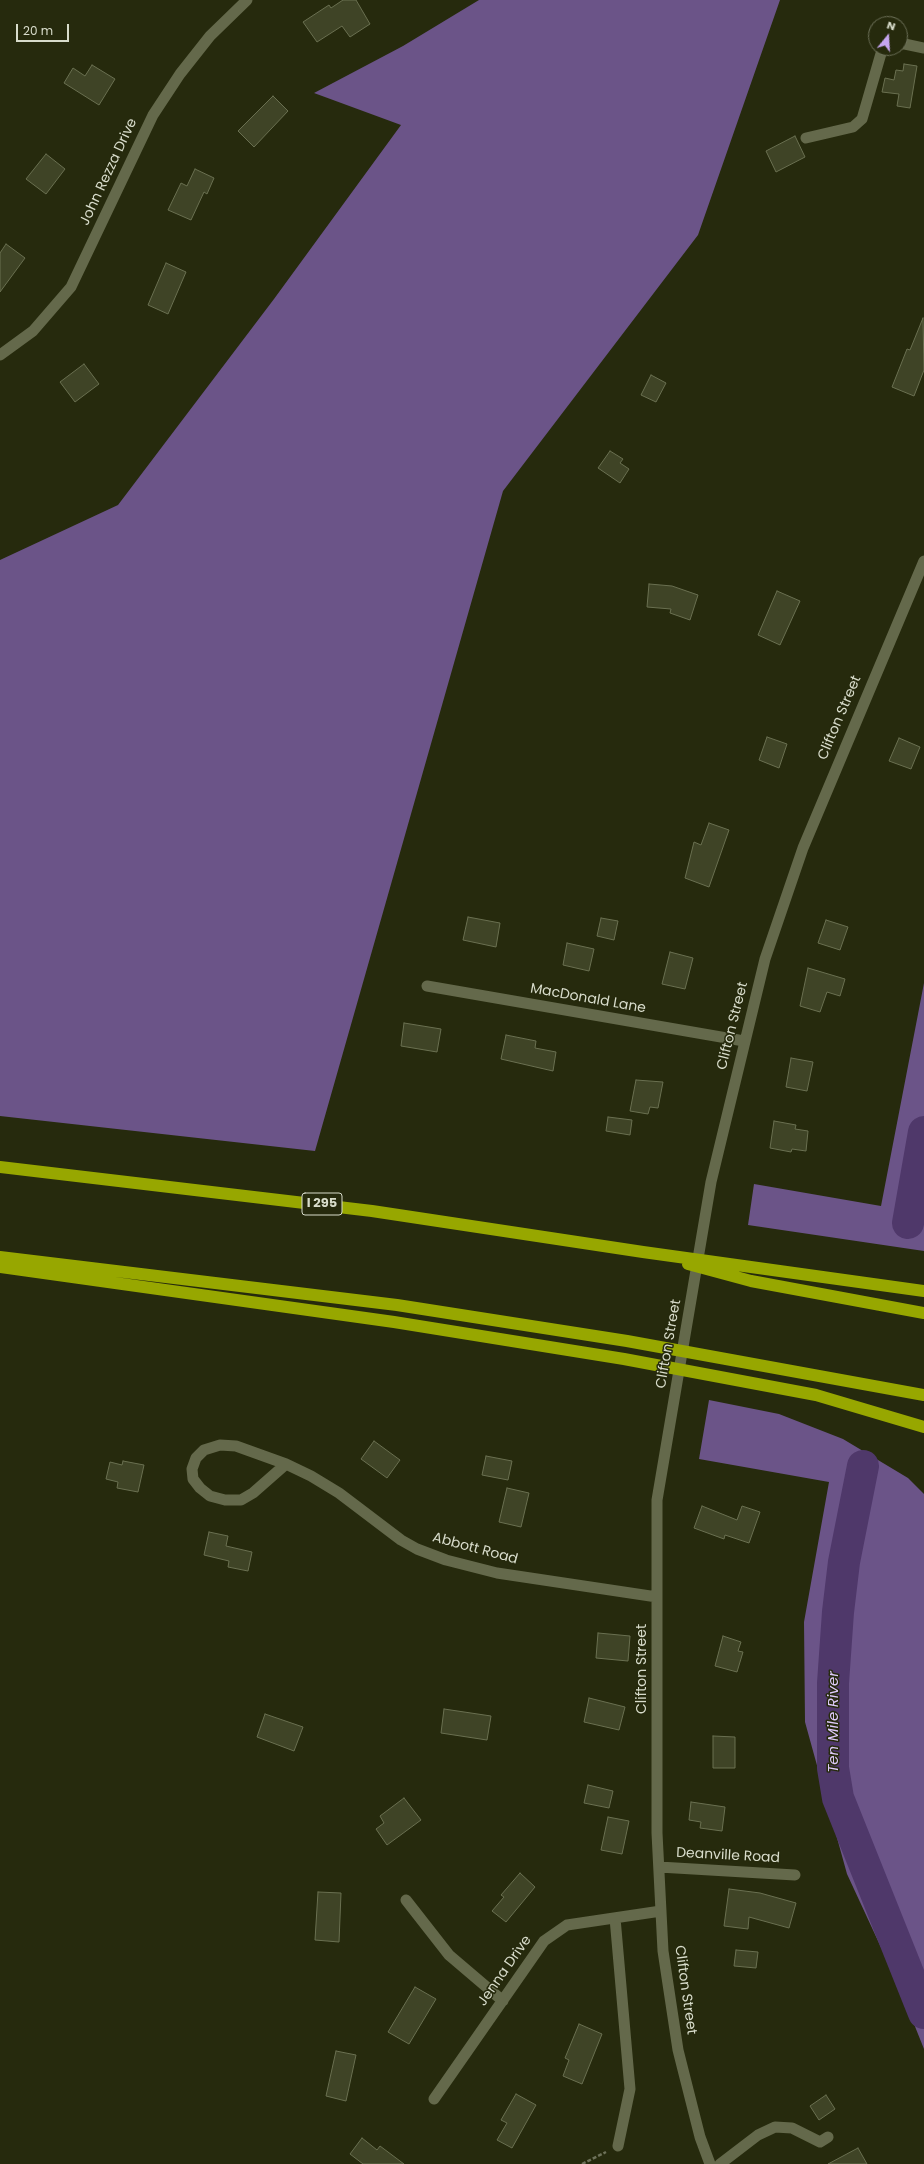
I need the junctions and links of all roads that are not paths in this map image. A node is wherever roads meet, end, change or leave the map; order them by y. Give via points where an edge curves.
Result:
1 (247, 0) edge
2 (908, 45) edge
3 (924, 48) edge
4 (880, 56) edge
5 (806, 138) dead end
6 (0, 355) edge
7 (924, 561) edge
8 (427, 986) dead end
9 (744, 1041) junction
10 (0, 1167) edge
11 (643, 1252) junction
12 (0, 1257) edge
13 (0, 1267) edge
14 (924, 1291) edge
15 (924, 1313) edge
16 (924, 1395) edge
17 (924, 1427) edge
18 (286, 1464) junction
19 (656, 1597) junction
20 (659, 1867) junction
21 (795, 1875) dead end
22 (406, 1900) dead end
23 (661, 1911) junction
24 (615, 1918) junction
25 (503, 2000) junction
26 (434, 2099) dead end
27 (828, 2137) dead end
28 (618, 2146) road end
29 (710, 2164) edge
30 (720, 2164) edge

1 - 6 street, John Rezza Drive via 210,36 180,74 153,115 71,287 33,331
2 - 3 street
4 - 5 street via 862,119 853,127
7 - 9 street, Clifton Street via 803,848 765,959
8 - 9 street, MacDonald Lane
9 - 19 street, Clifton Street via 711,1182 658,1500
10 - 11 highway, I 295 via 372,1211
11 - 14 highway
11 - 15 highway via 751,1281
12 - 16 highway via 382,1303 627,1341
13 - 17 highway via 387,1321 734,1378 837,1400
18 - 18 street, Abbott Road via 253,1493 241,1500 225,1500 210,1496 193,1479 192,1469 196,1458 204,1450 220,1445 236,1446
18 - 19 street, Abbott Road via 339,1493 401,1540 446,1560 497,1573
19 - 20 street, Clifton Street
20 - 21 street, Deanville Road
20 - 23 street, Clifton Street
22 - 25 street via 449,1954
23 - 24 street, Jenna Drive
23 - 29 street, Clifton Street via 663,1951 678,2050 700,2137
24 - 25 street, Jenna Drive via 567,1925 544,1941
24 - 28 street via 630,2088
25 - 26 street, Jenna Drive
27 - 30 street via 820,2142 792,2128 775,2127 758,2135

